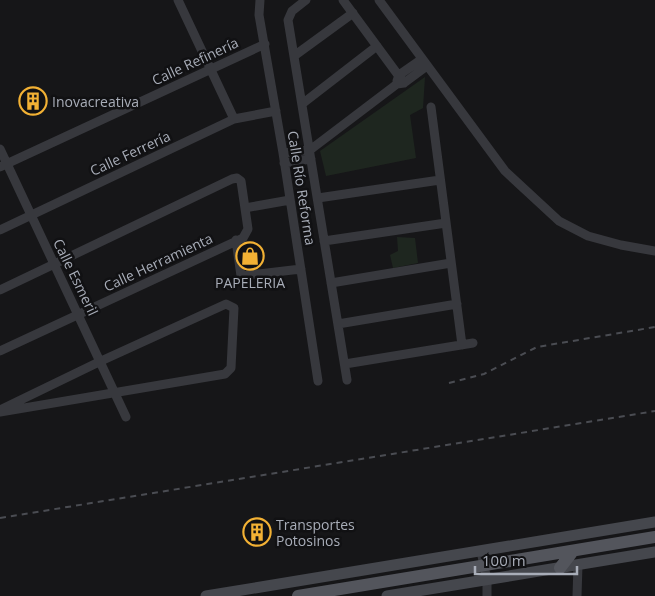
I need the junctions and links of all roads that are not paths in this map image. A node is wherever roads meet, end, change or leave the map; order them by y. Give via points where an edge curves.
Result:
1 (178, 0) edge
2 (260, 0) edge
3 (306, 0) edge
4 (343, 0) edge
5 (379, 0) edge
6 (353, 13) junction
7 (265, 44) junction
8 (377, 46) junction
9 (294, 56) junction
10 (424, 62) junction
11 (212, 68) junction
12 (400, 81) junction
13 (302, 104) junction
14 (431, 107) dead end
15 (276, 111) junction
16 (234, 119) junction
17 (0, 149) edge
18 (310, 155) junction
19 (284, 158) junction
20 (4, 166) edge
21 (440, 180) junction
22 (318, 198) junction
23 (290, 200) junction
24 (245, 208) junction
25 (31, 216) junction
26 (446, 223) junction
27 (0, 230) edge
28 (236, 240) junction
29 (324, 241) junction
30 (655, 251) edge
31 (451, 263) junction
32 (54, 264) junction
33 (301, 269) junction
34 (331, 283) junction
35 (0, 290) edge
36 (457, 304) junction
37 (79, 315) junction
38 (338, 324) junction
39 (473, 343) dead end
40 (462, 345) junction
41 (0, 351) edge
42 (101, 361) junction
43 (344, 364) junction
44 (347, 380) dead end
45 (318, 381) dead end
46 (116, 393) junction
47 (0, 411) edge
48 (126, 417) dead end
49 (655, 522) edge
50 (655, 537) edge
51 (481, 550) junction
52 (573, 551) junction
53 (655, 552) edge
54 (484, 565) junction
55 (578, 565) junction
56 (560, 568) junction
57 (343, 573) junction
58 (487, 580) junction
59 (346, 592) edge
60 (206, 596) edge
61 (298, 596) edge
62 (387, 596) edge
63 (487, 596) edge
64 (577, 596) edge

1 - 11 street
2 - 7 street, Calle Río Reforma via 259,15
3 - 9 street via 288,17
4 - 6 street
5 - 10 street
6 - 8 street
6 - 9 street
7 - 11 street, Calle Refinería
7 - 15 street, Calle Río Reforma
8 - 12 street
8 - 13 street
9 - 13 street
10 - 12 street
10 - 30 street via 505,171 559,222 588,236
11 - 16 street
11 - 20 street, Calle Refinería
12 - 18 street
13 - 18 street
14 - 21 street
15 - 16 street, Calle Ferrería
15 - 19 street, Calle Río Reforma
16 - 25 street, Calle Ferrería
17 - 20 street, Calle Esmeril
18 - 19 street
18 - 22 street
19 - 23 street, Calle Río Reforma
20 - 25 street, Calle Esmeril
21 - 22 street
21 - 26 street
22 - 29 street
23 - 24 street
23 - 33 street, Calle Río Reforma
24 - 28 street, Calle Herramienta via 248,229
24 - 32 street via 241,181 237,178
25 - 27 street, Calle Ferrería
25 - 32 street, Calle Esmeril
26 - 29 street
26 - 31 street
28 - 33 street via 240,276
28 - 37 street, Calle Herramienta
29 - 34 street
31 - 34 street
31 - 36 street
32 - 35 street
32 - 37 street, Calle Esmeril
33 - 45 street, Calle Río Reforma
34 - 38 street
36 - 38 street
36 - 40 street
37 - 41 street, Calle Herramienta
37 - 42 street, Calle Esmeril
38 - 43 street
39 - 40 street
40 - 43 street
42 - 46 street, Calle Esmeril
42 - 46 street via 226,304 234,311 228,373
42 - 47 street
43 - 44 street
46 - 47 street
46 - 48 street, Calle Esmeril
49 - 51 main road
50 - 52 main road
51 - 54 street
51 - 57 main road
52 - 54 main road
52 - 56 main road
53 - 55 main road
54 - 58 street
54 - 59 main road
55 - 56 main road
55 - 64 street
56 - 58 main road
57 - 59 street
57 - 60 main road
58 - 62 main road
58 - 63 street
59 - 61 main road

